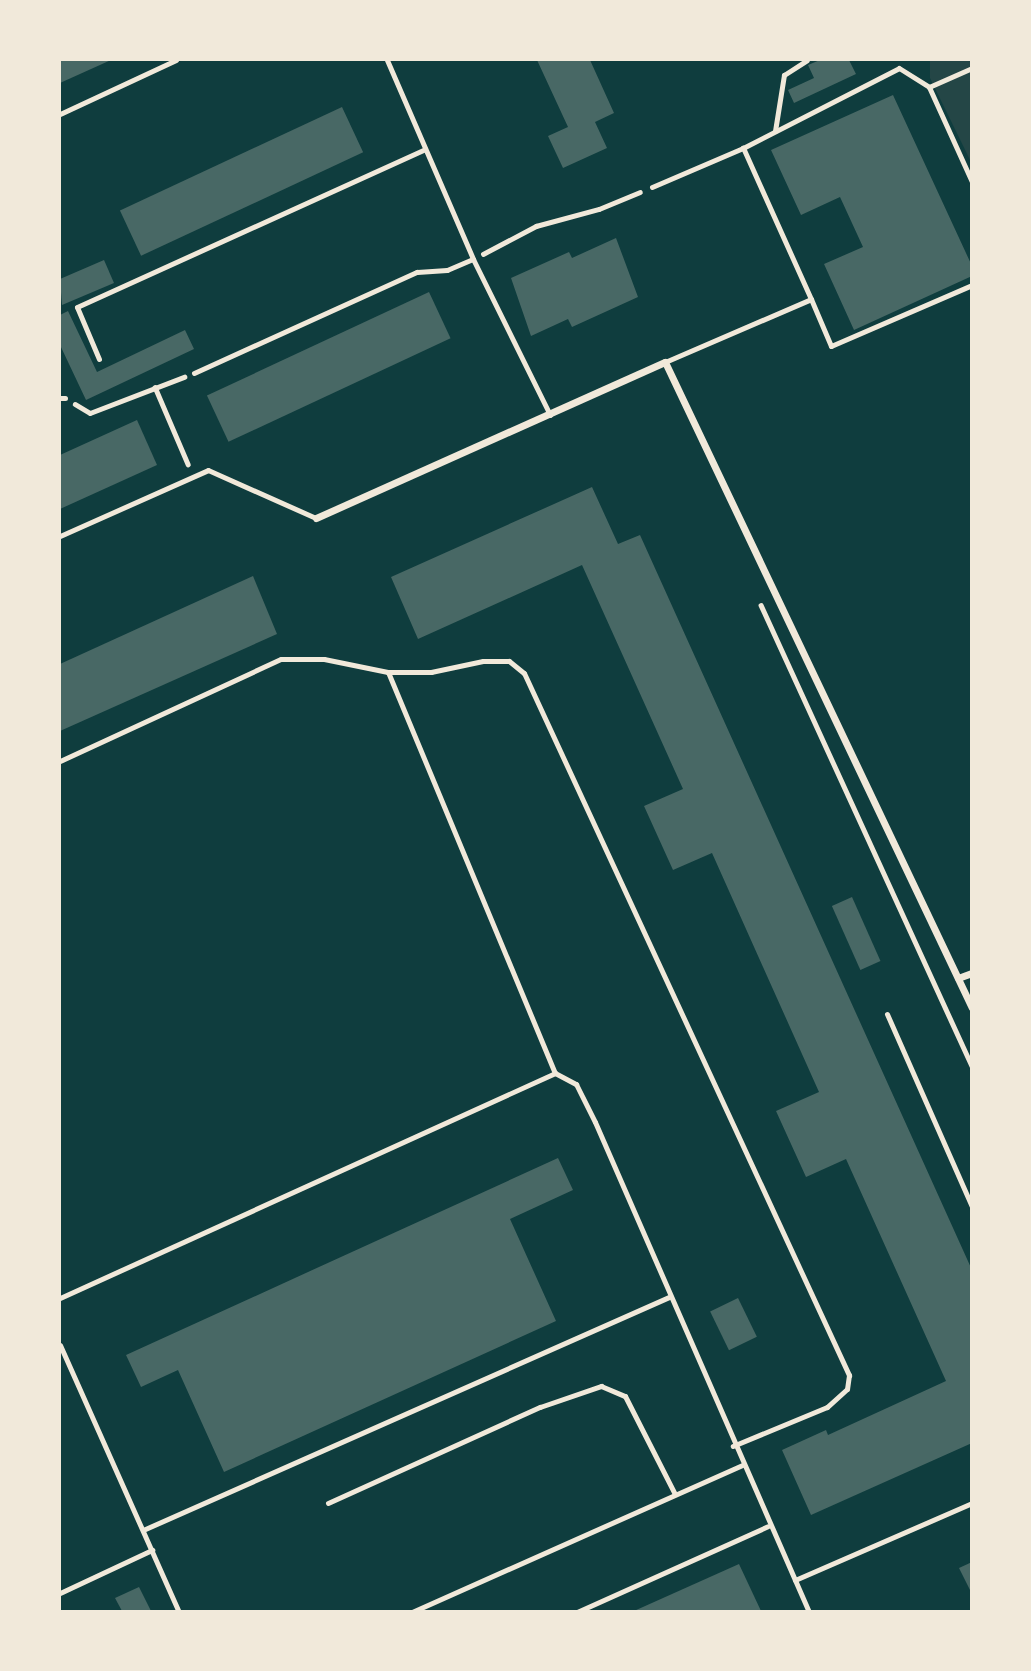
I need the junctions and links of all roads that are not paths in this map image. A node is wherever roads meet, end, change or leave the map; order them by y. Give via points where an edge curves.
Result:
1 (176, 60) edge
2 (387, 60) edge
3 (807, 60) edge
4 (971, 68) edge
5 (929, 87) junction
6 (60, 114) edge
7 (775, 132) junction
8 (743, 148) junction
9 (425, 149) junction
10 (971, 181) edge
11 (652, 187) road end
12 (473, 259) junction
13 (971, 285) edge
14 (811, 299) junction
15 (99, 359) dead end
16 (665, 362) junction
17 (194, 373) road end
18 (550, 415) junction
19 (316, 518) joint
20 (60, 536) edge
21 (388, 672) junction
22 (60, 761) edge
23 (971, 973) edge
24 (958, 978) junction
25 (971, 1008) edge
26 (887, 1014) dead end
27 (555, 1073) junction
28 (971, 1207) edge
29 (669, 1297) junction
30 (60, 1298) edge
31 (60, 1345) edge
32 (733, 1446) junction
33 (742, 1465) junction
34 (674, 1494) junction
35 (328, 1503) dead end
36 (971, 1503) edge
37 (768, 1526) junction
38 (143, 1530) junction
39 (152, 1550) junction
40 (795, 1580) junction
41 (60, 1594) edge
42 (179, 1612) edge
43 (412, 1612) edge
44 (577, 1612) edge
45 (809, 1612) edge

1 - 6 lane
2 - 9 lane
3 - 7 lane via 785,75
4 - 5 lane
5 - 7 lane via 899,68
5 - 10 lane
7 - 8 lane
8 - 11 lane
8 - 14 lane
9 - 12 lane
9 - 15 lane via 77,307
12 - 17 lane via 447,270 417,272
12 - 18 lane
13 - 14 lane via 831,346
14 - 16 lane
16 - 18 street
16 - 24 street
18 - 19 street
19 - 20 lane via 208,470
21 - 22 lane via 324,659 281,659
21 - 27 lane
21 - 32 lane via 431,672 483,661 509,661 524,673 849,1375 847,1389 827,1407
23 - 24 street
24 - 25 street
26 - 28 lane
27 - 29 lane via 576,1084
27 - 30 lane
29 - 32 lane
29 - 38 lane
31 - 38 lane
32 - 33 lane
33 - 34 lane
33 - 37 lane
34 - 35 lane via 625,1396 601,1385 540,1407
34 - 43 lane
36 - 40 lane
37 - 40 lane
37 - 44 lane
38 - 39 lane
39 - 41 lane
39 - 42 lane
40 - 45 lane

